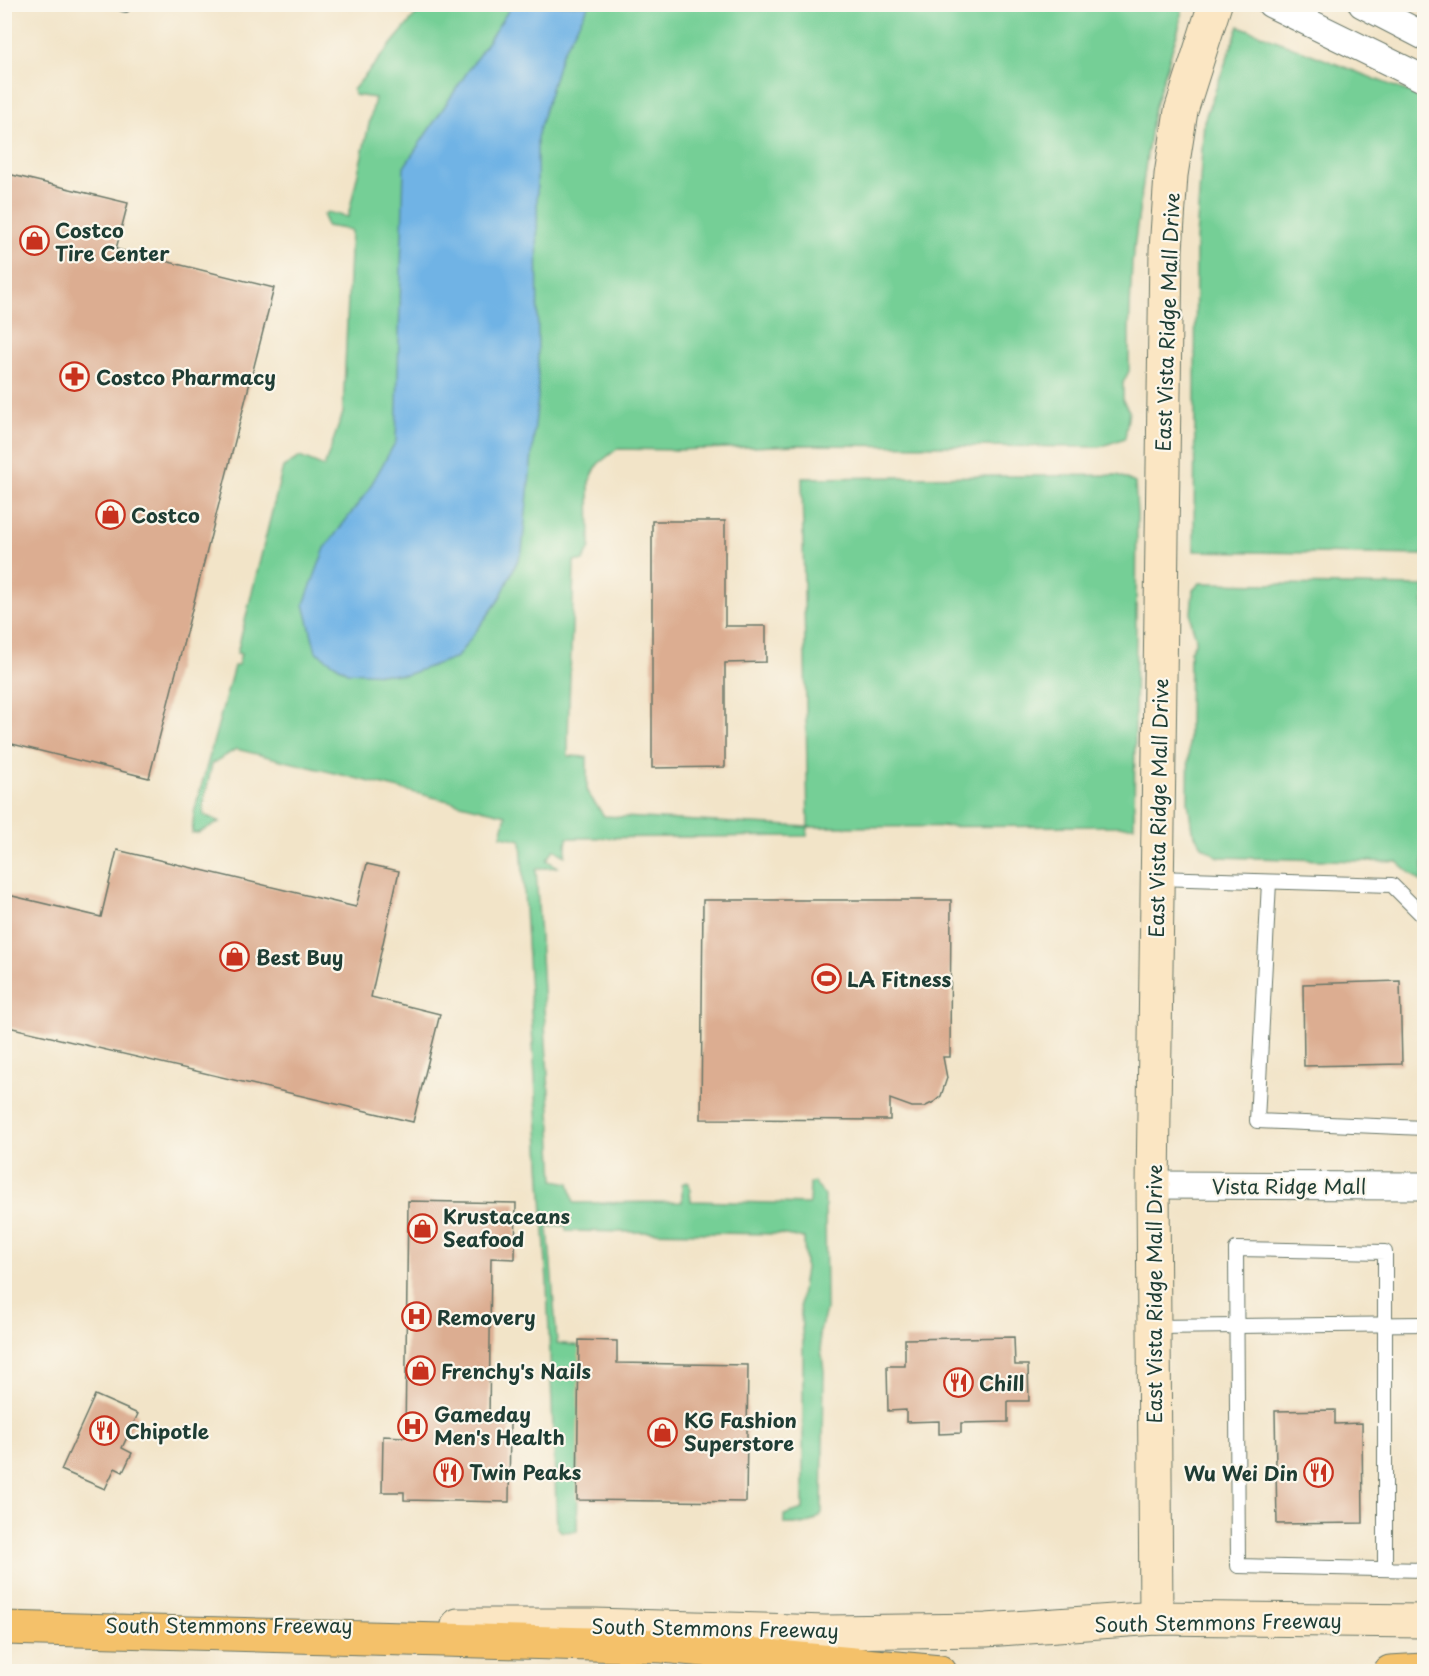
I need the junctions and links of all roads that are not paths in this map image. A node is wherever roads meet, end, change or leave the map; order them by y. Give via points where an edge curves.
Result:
1 (1215, 4) edge
2 (1272, 4) edge
3 (1362, 4) edge
4 (1425, 36) edge
5 (1425, 79) edge
6 (1157, 878) junction
7 (1269, 882) junction
8 (1425, 917) edge
9 (1425, 1128) edge
10 (1153, 1185) junction
11 (1425, 1186) edge
12 (1385, 1323) junction
13 (1425, 1324) edge
14 (1236, 1326) junction
15 (1154, 1327) junction
16 (1385, 1569) junction
17 (1425, 1570) edge
18 (1156, 1618) junction
19 (1425, 1621) edge
20 (4, 1626) edge
21 (1425, 1670) edge
22 (940, 1671) edge
23 (1390, 1671) edge

1 - 6 main road, East Vista Ridge Mall Drive via 1181,111 1171,175 1166,250
2 - 5 street
3 - 4 street
6 - 7 lane
6 - 10 main road, East Vista Ridge Mall Drive
7 - 8 lane via 1392,885
7 - 9 lane via 1257,1121
10 - 11 street, Vista Ridge Mall
10 - 15 main road, East Vista Ridge Mall Drive
12 - 13 lane
12 - 14 lane
12 - 14 lane via 1385,1252 1236,1249
12 - 16 lane
14 - 15 lane
14 - 16 lane via 1238,1566
15 - 18 main road, East Vista Ridge Mall Drive
16 - 17 lane
18 - 19 main road, South Stemmons Freeway
18 - 20 main road, South Stemmons Freeway via 986,1630 826,1632 594,1625
20 - 22 highway via 662,1646
21 - 23 highway

